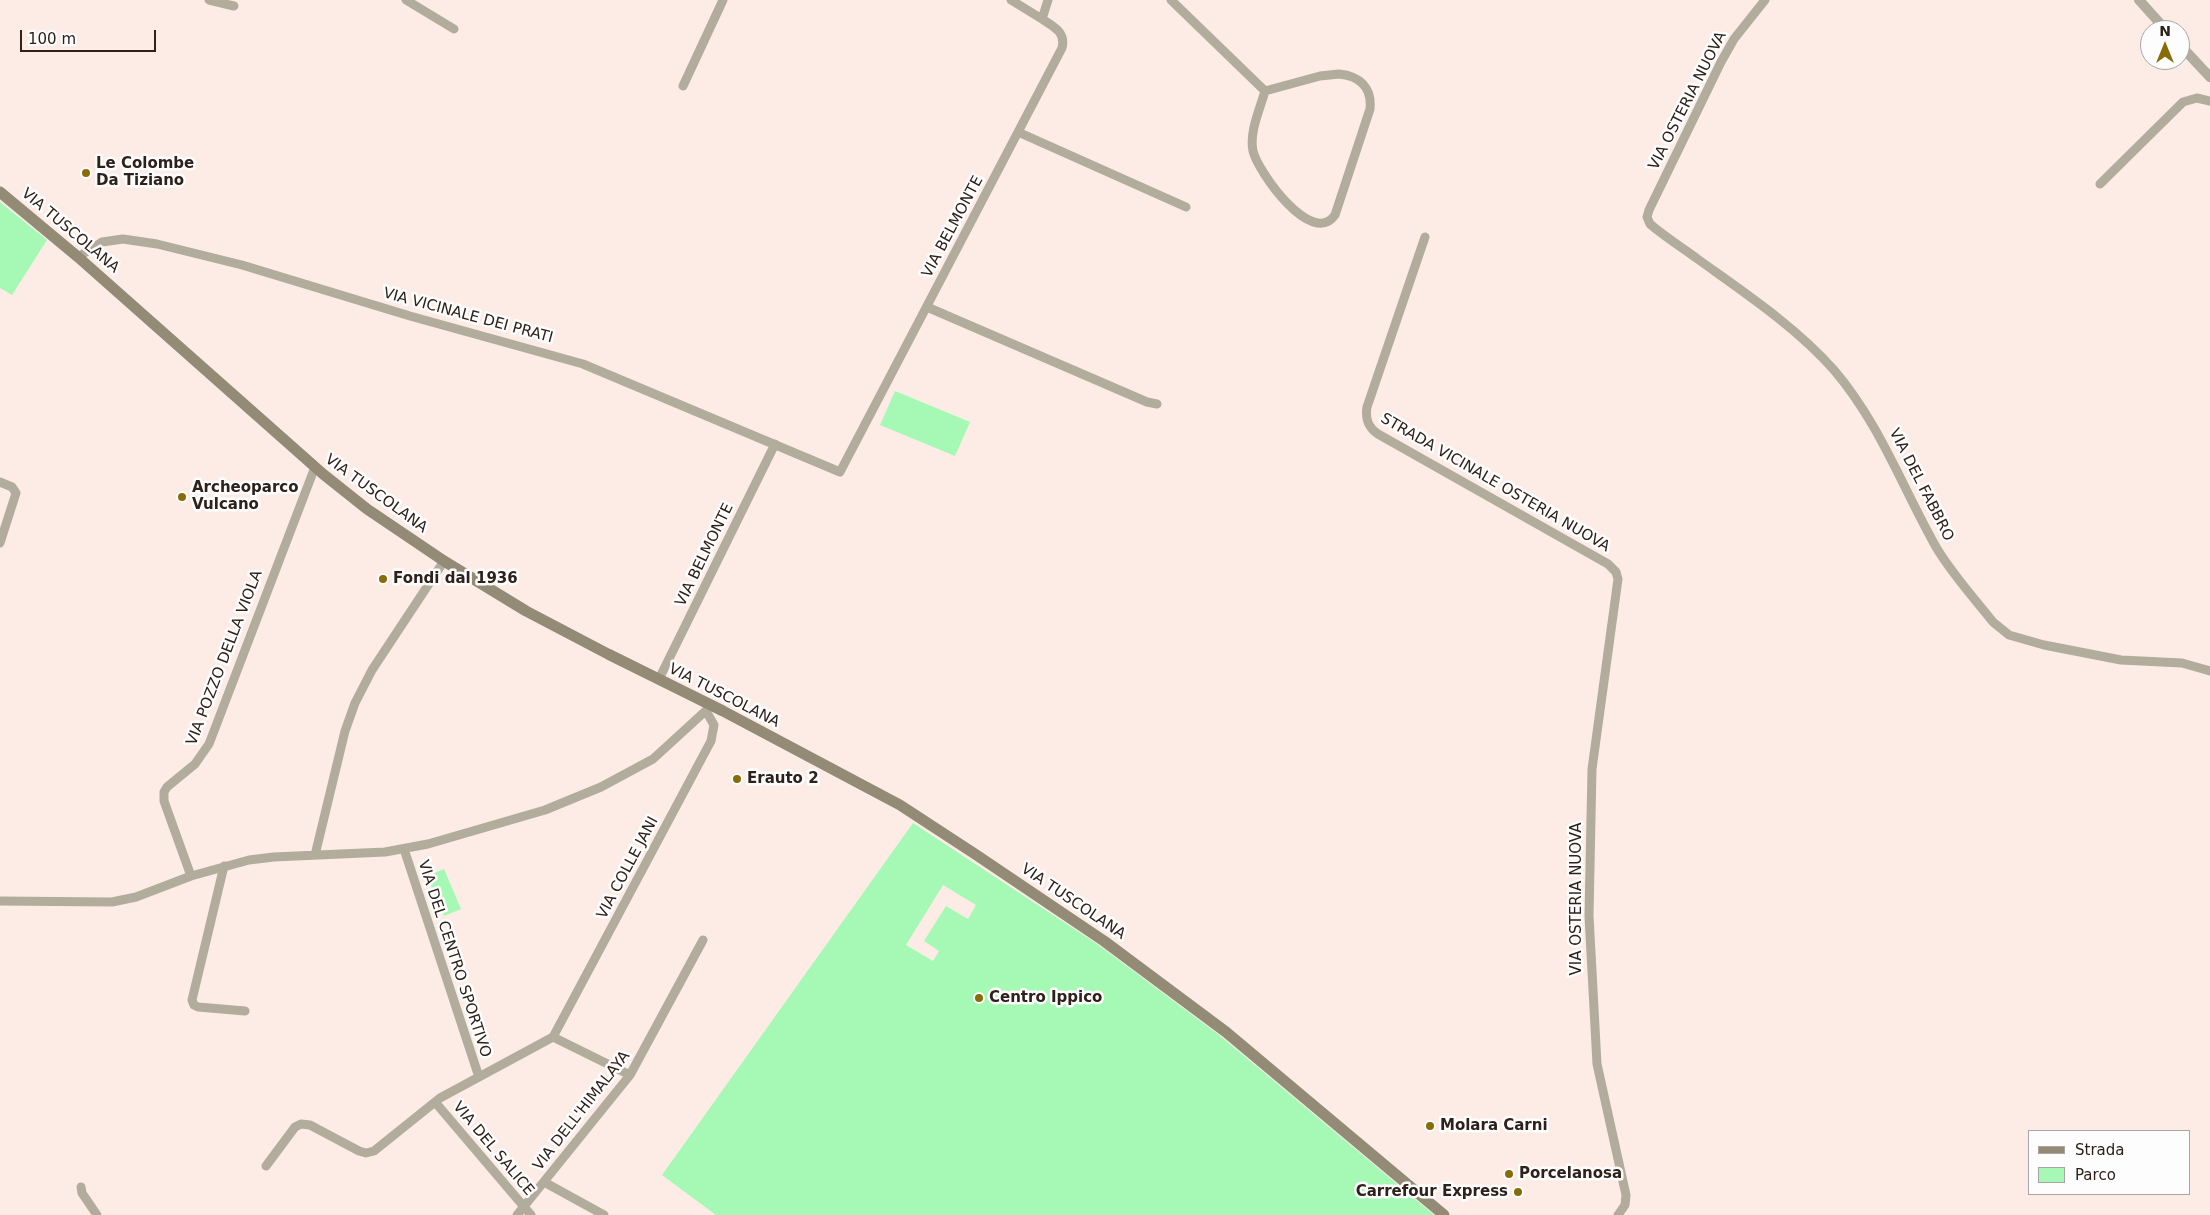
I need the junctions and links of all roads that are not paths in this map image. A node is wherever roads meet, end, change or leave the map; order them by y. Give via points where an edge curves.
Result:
1 (209, 0) edge
2 (406, 0) edge
3 (723, 0) edge
4 (1012, 0) edge
5 (1048, 0) edge
6 (1171, 0) edge
7 (1765, 0) edge
8 (2139, 0) edge
9 (234, 6) dead end
10 (1042, 19) junction
11 (2157, 20) edge
12 (454, 29) dead end
13 (2190, 56) edge
14 (2210, 77) edge
15 (683, 86) dead end
16 (1265, 91) junction
17 (2210, 101) edge
18 (1018, 132) junction
19 (2100, 184) dead end
20 (0, 192) edge
21 (1186, 206) dead end
22 (1648, 220) joint
23 (1425, 237) dead end
24 (78, 257) junction
25 (927, 307) junction
26 (1156, 404) dead end
27 (775, 444) junction
28 (315, 467) junction
29 (840, 472) joint
30 (0, 482) edge
31 (0, 543) edge
32 (444, 560) junction
33 (1618, 579) joint
34 (2210, 671) edge
35 (659, 679) junction
36 (709, 708) junction
37 (404, 849) junction
38 (315, 855) junction
39 (224, 866) junction
40 (191, 876) junction
41 (0, 901) edge
42 (703, 940) dead end
43 (245, 1011) dead end
44 (553, 1037) junction
45 (630, 1075) junction
46 (479, 1077) junction
47 (435, 1102) junction
48 (266, 1166) dead end
49 (544, 1182) junction
50 (81, 1187) dead end
51 (524, 1207) junction
52 (97, 1215) edge
53 (517, 1215) edge
54 (531, 1215) edge
55 (604, 1215) edge
56 (1444, 1215) edge
57 (1618, 1215) edge

1 - 9 street
2 - 12 street
3 - 15 street
4 - 10 street, VIA BELMONTE
5 - 10 street
6 - 16 street
7 - 22 street, VIA OSTERIA NUOVA via 1724,56 1649,210
8 - 11 street
10 - 18 street, VIA BELMONTE via 1060,31 1063,45
13 - 14 street
16 - 16 street via 1252,140 1258,163 1299,216 1314,222 1330,220 1336,212 1369,117 1367,88 1353,77 1334,74
17 - 19 street via 2197,98 2183,102
18 - 21 street
18 - 25 street, VIA BELMONTE
20 - 24 main road, VIA TUSCOLANA
22 - 34 street, VIA DEL FABBRO via 1768,311 1831,367 1874,426 1942,556 2000,629 2021,639 2083,653 2131,661 2177,662
23 - 33 street, STRADA VICINALE OSTERIA NUOVA via 1368,405 1368,425 1378,434 1608,564
24 - 27 street, VIA VICINALE DEI PRATI via 102,242 123,239 227,261 410,316 573,360
24 - 28 main road, VIA TUSCOLANA
25 - 26 street
25 - 29 street, VIA BELMONTE
27 - 29 street, VIA VICINALE DEI PRATI
27 - 35 street, VIA BELMONTE
28 - 32 main road, VIA TUSCOLANA via 354,500
28 - 40 street, VIA POZZO DELLA VIOLA via 209,744 195,764 164,792 164,801
30 - 31 street via 12,487 16,493
32 - 35 main road, VIA TUSCOLANA via 545,621
32 - 38 street via 372,670 355,703 344,734
33 - 57 street, VIA OSTERIA NUOVA via 1592,769 1588,916 1597,1064 1626,1195 1625,1205
35 - 36 main road, VIA TUSCOLANA
36 - 37 street via 647,762 592,791 537,812
36 - 44 street, VIA COLLE JANI via 714,725 712,741
36 - 56 main road, VIA TUSCOLANA via 900,805 1104,941 1226,1032
37 - 38 street
37 - 46 street, VIA DEL CENTRO SPORTIVO
38 - 39 street via 262,858
39 - 40 street
39 - 43 street via 192,1000 198,1007
40 - 41 street via 136,897 112,902
42 - 45 street, VIA DELL'HIMALAYA
44 - 45 street
44 - 46 street
45 - 49 street, VIA DELL'HIMALAYA
46 - 47 street
47 - 48 street via 370,1153 356,1150 310,1125 299,1124
47 - 51 street, VIA DEL SALICE
49 - 51 street, VIA DELL'HIMALAYA
49 - 55 street
50 - 52 street
51 - 53 street, VIA DELL'HIMALAYA
51 - 54 street, VIA DEL SALICE

